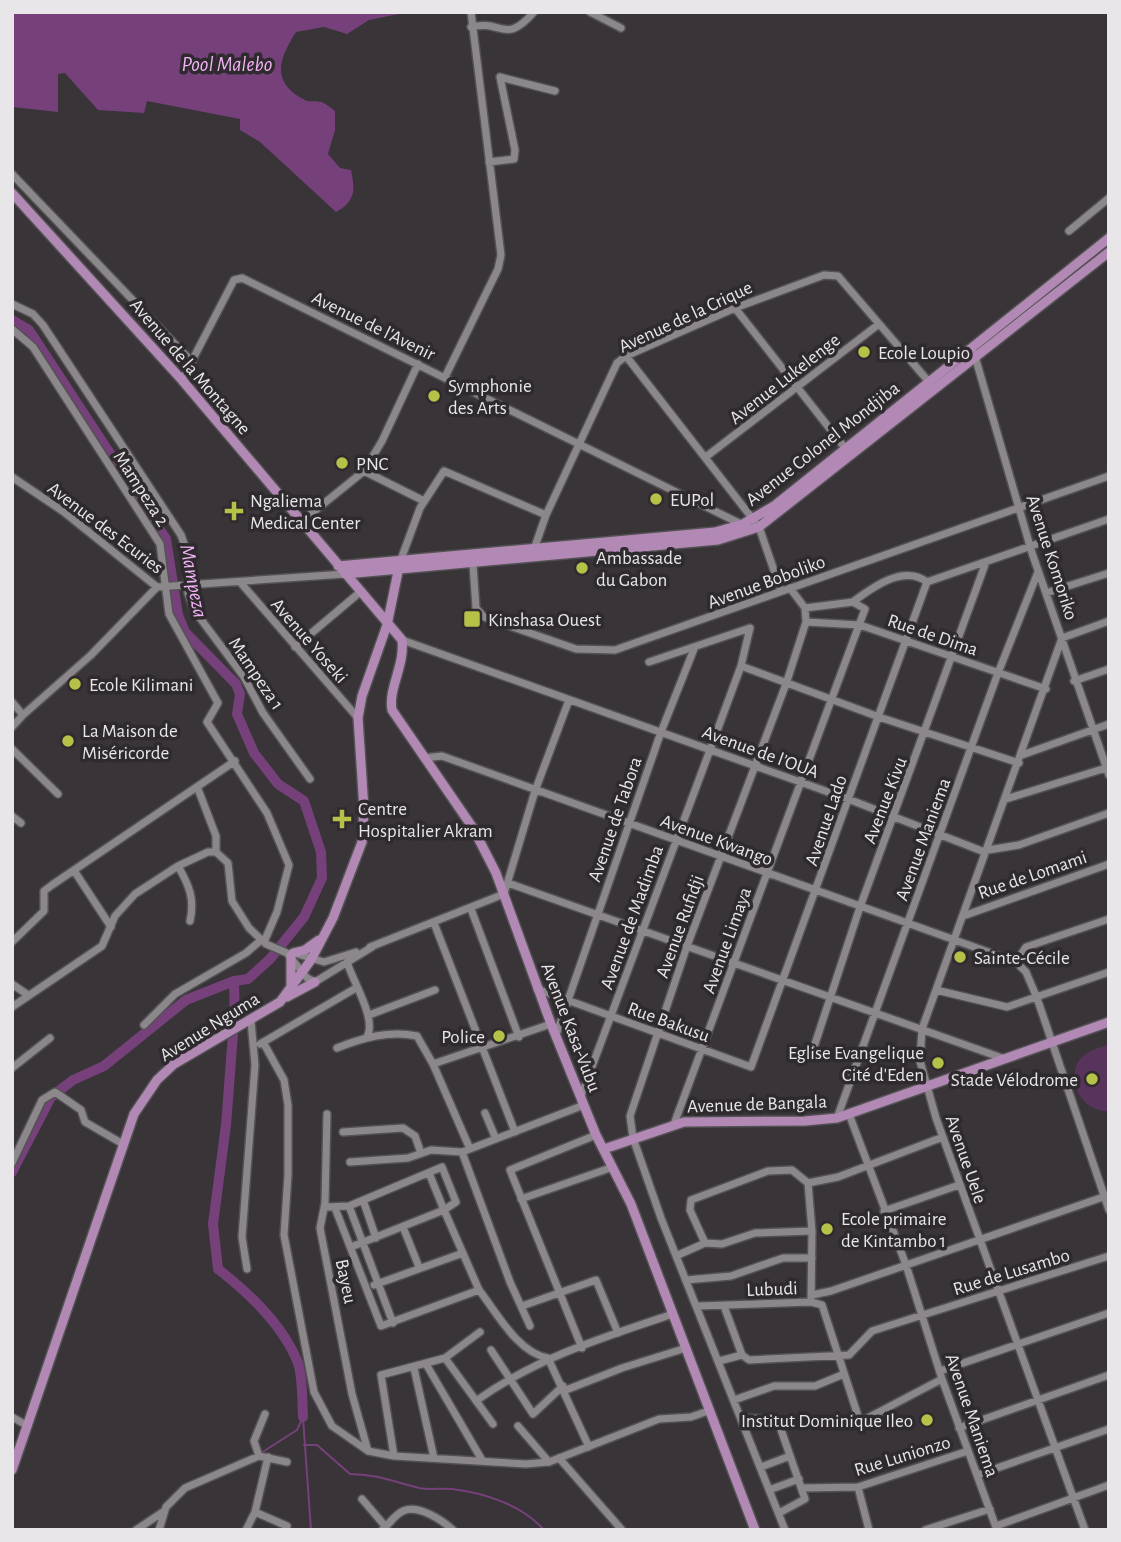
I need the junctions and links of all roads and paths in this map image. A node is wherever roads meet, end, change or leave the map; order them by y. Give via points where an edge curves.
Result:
1 (471, 12) edge
2 (534, 12) edge
3 (590, 12) edge
4 (471, 27) junction
5 (621, 28) dead end
6 (555, 91) dead end
7 (489, 162) junction
8 (12, 174) edge
9 (12, 194) edge
10 (1109, 198) edge
11 (1069, 231) dead end
12 (1109, 239) edge
13 (1109, 252) edge
14 (12, 304) edge
15 (735, 308) junction
16 (879, 324) junction
17 (12, 329) edge
18 (971, 348) junction
19 (626, 356) junction
20 (978, 358) junction
21 (191, 362) junction
22 (418, 364) junction
23 (445, 377) junction
24 (181, 380) junction
25 (929, 382) junction
26 (798, 388) junction
27 (582, 443) junction
28 (845, 449) junction
29 (707, 456) junction
30 (364, 471) junction
31 (1109, 476) edge
32 (12, 477) edge
33 (424, 501) junction
34 (1020, 509) junction
35 (546, 515) junction
36 (1109, 519) edge
37 (301, 522) junction
38 (743, 524) junction
39 (755, 525) junction
40 (1030, 547) junction
41 (534, 554) junction
42 (986, 562) junction
43 (472, 564) junction
44 (400, 566) junction
45 (342, 570) junction
46 (1038, 572) junction
47 (1109, 573) edge
48 (240, 582) junction
49 (927, 582) junction
50 (187, 586) junction
51 (165, 588) junction
52 (790, 588) junction
53 (782, 592) junction
54 (359, 593) junction
55 (1046, 593) junction
56 (853, 602) junction
57 (805, 608) junction
58 (1109, 621) edge
59 (806, 622) junction
60 (387, 625) junction
61 (860, 625) junction
62 (1062, 638) junction
63 (402, 640) junction
64 (907, 642) junction
65 (295, 647) junction
66 (694, 649) junction
67 (954, 659) junction
68 (649, 663) dead end
69 (741, 666) junction
70 (1109, 669) edge
71 (998, 673) junction
72 (1074, 681) junction
73 (786, 684) junction
74 (1046, 689) junction
75 (831, 699) junction
76 (569, 700) junction
77 (12, 702) edge
78 (23, 715) junction
79 (879, 717) junction
80 (358, 718) junction
81 (1109, 724) edge
82 (12, 727) edge
83 (1093, 730) junction
84 (661, 732) junction
85 (926, 733) junction
86 (971, 748) junction
87 (12, 749) edge
88 (710, 750) junction
89 (1022, 755) junction
90 (424, 758) junction
91 (235, 761) junction
92 (1019, 763) junction
93 (756, 766) junction
94 (1108, 770) edge
95 (310, 779) dead end
96 (802, 783) junction
97 (198, 789) junction
98 (536, 791) junction
99 (58, 794) dead end
100 (848, 799) junction
101 (1006, 799) junction
102 (1109, 813) edge
103 (12, 816) edge
104 (895, 817) junction
105 (21, 823) dead end
106 (630, 824) junction
107 (939, 834) junction
108 (675, 842) junction
109 (216, 852) junction
110 (986, 852) junction
111 (721, 858) junction
112 (1109, 864) edge
113 (178, 866) junction
114 (75, 872) junction
115 (767, 874) junction
116 (508, 883) junction
117 (816, 891) junction
118 (504, 894) junction
119 (860, 907) junction
120 (471, 909) junction
121 (598, 915) junction
122 (966, 915) junction
123 (1109, 919) edge
124 (190, 921) dead end
125 (434, 923) junction
126 (908, 925) junction
127 (111, 927) junction
128 (643, 930) junction
129 (323, 937) junction
130 (955, 941) junction
131 (12, 942) edge
132 (265, 942) junction
133 (687, 946) junction
134 (372, 947) junction
135 (290, 953) junction
136 (311, 960) junction
137 (346, 962) junction
138 (1016, 962) junction
139 (735, 963) junction
140 (1109, 972) edge
141 (303, 973) junction
142 (782, 979) junction
143 (315, 982) junction
144 (12, 984) edge
145 (356, 988) junction
146 (537, 989) junction
147 (291, 990) junction
148 (435, 990) dead end
149 (936, 990) junction
150 (28, 995) junction
151 (829, 996) junction
152 (1037, 998) junction
153 (569, 1000) junction
154 (279, 1002) junction
155 (12, 1007) edge
156 (876, 1013) junction
157 (369, 1015) junction
158 (612, 1017) junction
159 (251, 1021) junction
160 (1109, 1022) edge
161 (551, 1024) junction
162 (144, 1025) dead end
163 (922, 1029) junction
164 (657, 1034) junction
165 (556, 1035) junction
166 (367, 1037) junction
167 (519, 1037) junction
168 (50, 1038) dead end
169 (263, 1042) junction
170 (1052, 1043) junction
171 (256, 1046) junction
172 (337, 1048) dead end
173 (484, 1049) junction
174 (701, 1050) junction
175 (813, 1050) dead end
176 (1007, 1059) junction
177 (433, 1064) junction
178 (751, 1067) joint
179 (12, 1068) edge
180 (926, 1088) junction
181 (582, 1101) junction
182 (327, 1114) dead end
183 (485, 1114) dead end
184 (849, 1114) junction
185 (837, 1118) junction
186 (674, 1124) junction
187 (343, 1132) dead end
188 (515, 1132) junction
189 (596, 1135) junction
190 (633, 1138) junction
191 (943, 1138) junction
192 (496, 1139) junction
193 (122, 1144) junction
194 (604, 1149) junction
195 (466, 1151) junction
196 (421, 1153) junction
197 (350, 1162) dead end
198 (12, 1163) edge
199 (612, 1167) junction
200 (867, 1167) junction
201 (429, 1173) junction
202 (808, 1183) junction
203 (959, 1185) junction
204 (1106, 1196) edge
205 (521, 1199) junction
206 (363, 1200) junction
207 (349, 1206) junction
208 (325, 1207) junction
209 (335, 1208) junction
210 (444, 1210) junction
211 (1109, 1210) edge
212 (884, 1212) junction
213 (402, 1227) junction
214 (812, 1231) junction
215 (376, 1238) junction
216 (979, 1240) junction
217 (362, 1243) junction
218 (705, 1244) junction
219 (351, 1247) junction
220 (463, 1253) junction
221 (676, 1256) junction
222 (1109, 1256) edge
223 (812, 1258) junction
224 (906, 1265) junction
225 (419, 1267) junction
226 (247, 1269) dead end
227 (686, 1280) junction
228 (377, 1284) junction
229 (366, 1288) junction
230 (479, 1290) junction
231 (557, 1292) junction
232 (999, 1293) junction
233 (811, 1298) junction
234 (522, 1306) junction
235 (698, 1306) junction
236 (724, 1306) junction
237 (1109, 1312) edge
238 (673, 1314) junction
239 (922, 1314) junction
240 (393, 1323) junction
241 (530, 1326) dead end
242 (480, 1332) dead end
243 (618, 1333) junction
244 (1018, 1344) junction
245 (582, 1348) junction
246 (686, 1348) junction
247 (491, 1350) dead end
248 (742, 1355) junction
249 (837, 1356) junction
250 (548, 1357) junction
251 (445, 1358) junction
252 (719, 1362) junction
253 (426, 1364) junction
254 (414, 1368) junction
255 (844, 1374) junction
256 (941, 1375) junction
257 (1109, 1375) edge
258 (509, 1377) junction
259 (565, 1388) junction
260 (734, 1399) junction
261 (1038, 1400) junction
262 (476, 1401) junction
263 (708, 1411) junction
264 (265, 1414) dead end
265 (12, 1417) edge
266 (741, 1418) junction
267 (776, 1418) junction
268 (860, 1422) junction
269 (493, 1424) dead end
270 (28, 1426) junction
271 (518, 1426) dead end
272 (959, 1428) junction
273 (1109, 1429) edge
274 (589, 1447) junction
275 (1056, 1448) junction
276 (368, 1451) junction
277 (968, 1451) junction
278 (261, 1455) junction
279 (394, 1456) junction
280 (790, 1456) junction
281 (434, 1458) junction
282 (559, 1458) junction
283 (482, 1460) junction
284 (287, 1462) dead end
285 (549, 1462) junction
286 (761, 1467) junction
287 (12, 1470) edge
288 (977, 1475) junction
289 (799, 1479) junction
290 (1109, 1485) edge
291 (802, 1488) junction
292 (858, 1488) junction
293 (769, 1490) junction
294 (1073, 1497) junction
295 (362, 1499) dead end
296 (990, 1509) junction
297 (163, 1512) junction
298 (255, 1512) junction
299 (779, 1513) junction
300 (287, 1526) dead end
301 (384, 1528) edge
302 (996, 1528) edge
303 (136, 1530) edge
304 (159, 1530) edge
305 (246, 1530) edge
306 (453, 1530) edge
307 (622, 1530) edge
308 (755, 1530) edge
309 (785, 1530) edge
310 (869, 1530) edge
311 (925, 1530) edge
312 (1085, 1530) edge

1 - 4 street
2 - 4 street via 521,28 510,31
3 - 5 street
4 - 7 street
6 - 7 street via 500,77 514,159
7 - 23 street via 499,262
8 - 21 street
9 - 24 main road, Avenue de la Montagne
10 - 11 street
12 - 18 main road, Avenue Colonel Mondjiba
13 - 20 main road, Avenue Colonel Mondjiba
14 - 50 street, Mampeza 1 via 39,319 181,535 187,552
15 - 16 street, Avenue de la Crique via 824,275 838,276
15 - 19 street, Avenue de la Crique
15 - 26 street
16 - 25 street
16 - 26 street, Avenue Lukelenge
17 - 51 street, Mampeza 2 via 33,347 160,544
18 - 20 street, Avenue Komoriko
18 - 25 main road, Avenue Colonel Mondjiba
19 - 27 street, Avenue de la Crique via 613,371
19 - 29 street
20 - 34 street, Avenue Komoriko
20 - 39 main road, Avenue Colonel Mondjiba
21 - 22 street, Avenue de l'Avenir via 239,277
21 - 24 street, Avenue de l'Avenir
22 - 23 street, Avenue de l'Avenir
22 - 30 street
23 - 27 street, Avenue de l'Avenir
24 - 37 main road, Avenue de la Montagne
25 - 28 main road, Avenue Colonel Mondjiba
26 - 28 street
26 - 29 street, Avenue Lukelenge
27 - 35 street, Avenue de la Crique
27 - 38 street, Avenue de l'Avenir
28 - 39 main road, Avenue Colonel Mondjiba
29 - 39 street
30 - 33 street
30 - 37 street
31 - 34 street, Avenue Boboliko
32 - 51 street, Avenue des Ecuries
33 - 35 street via 441,473 447,471
33 - 44 street
34 - 40 street, Avenue Komoriko
34 - 52 street, Avenue Boboliko
35 - 41 street, Avenue de la Crique
36 - 40 street
37 - 45 main road, Avenue de la Montagne
38 - 39 main road, Avenue Colonel Mondjiba
38 - 41 main road, Avenue Colonel Mondjiba
39 - 41 main road, Avenue Colonel Mondjiba via 718,540
39 - 53 street
40 - 42 street
40 - 46 street, Avenue Komoriko
41 - 43 main road, Avenue Colonel Mondjiba
41 - 44 main road, Avenue Colonel Mondjiba
42 - 49 street
42 - 67 street, Avenue Kivu
43 - 44 main road, Avenue Colonel Mondjiba
43 - 53 street, Avenue Boboliko via 480,614 582,650 624,648
44 - 45 main road, Avenue Colonel Mondjiba
44 - 60 main road, Avenue Nguma
45 - 48 street, Avenue des Ecuries
45 - 54 main road
46 - 55 street, Avenue Komoriko
46 - 71 street, Avenue Maniema
47 - 55 street
48 - 50 street, Avenue des Ecuries
48 - 65 street, Avenue Yoseki
49 - 56 street via 908,574 880,583
49 - 64 street, Avenue Lado
50 - 51 street, Avenue des Ecuries
50 - 95 street, Mampeza 1 via 194,610
51 - 78 street
51 - 91 street, Mampeza 2 via 169,614 217,702 207,722
52 - 53 street, Avenue Boboliko
52 - 57 street
54 - 60 main road
54 - 65 street
55 - 62 street, Avenue Komoriko
56 - 57 street
56 - 61 street, Avenue Limaya via 865,609
57 - 59 street, Avenue Rufidji
58 - 62 street
59 - 61 street, Rue de Dima
59 - 73 street, Avenue Rufidji
60 - 63 main road
60 - 80 main road, Avenue Nguma
61 - 64 street, Rue de Dima
61 - 75 street, Avenue Limaya
62 - 72 street, Avenue Komoriko
62 - 74 street, Avenue Uele
63 - 76 street, Avenue de l’OUA
63 - 90 main road, Avenue Kasa-Vubu via 403,662 391,704 404,732
64 - 67 street, Rue de Dima
64 - 79 street, Avenue Lado
65 - 80 street, Avenue Yoseki
66 - 68 street
66 - 69 street, Avenue de Madimba via 750,628
66 - 84 street, Avenue de Tabora
67 - 71 street, Rue de Dima
67 - 85 street, Avenue Kivu
69 - 73 street
69 - 88 street, Avenue de Madimba
70 - 72 street
71 - 74 street, Rue de Dima
71 - 86 street, Avenue Maniema
72 - 83 street, Avenue Komoriko
73 - 75 street
73 - 93 street, Avenue Rufidji
74 - 89 street, Avenue Uele
75 - 79 street
75 - 96 street, Avenue Limaya
76 - 84 street, Avenue de l’OUA
76 - 98 street
77 - 78 street
78 - 82 street
79 - 85 street
79 - 100 street, Avenue Lado
80 - 129 main road, Avenue Nguma via 362,842
81 - 83 street
83 - 89 street
83 - 94 street, Avenue Komoriko
84 - 88 street, Avenue de l’OUA
84 - 106 street, Avenue de Tabora
85 - 86 street
85 - 104 street, Avenue Kivu
86 - 92 street
86 - 107 street, Avenue Maniema
87 - 99 street
88 - 93 street, Avenue de l’OUA
88 - 108 street, Avenue de Madimba
89 - 92 street, Avenue Uele
90 - 98 street, Avenue Kwango via 442,756
90 - 118 main road, Avenue Kasa-Vubu via 482,843
91 - 97 street
91 - 132 street, Mampeza 2 via 271,819 289,865
92 - 101 street, Avenue Uele
93 - 96 street, Avenue de l’OUA
93 - 111 street, Avenue Rufidji
94 - 101 street
96 - 100 street, Avenue de l’OUA
96 - 115 street, Avenue Limaya
97 - 109 street via 216,836
97 - 114 street
98 - 106 street, Avenue Kwango
98 - 116 street
100 - 104 street, Avenue de l’OUA
100 - 117 street, Avenue Lado
101 - 110 street, Avenue Uele
102 - 110 street
103 - 105 street
104 - 107 street, Avenue de l’OUA
104 - 119 street, Avenue Kivu
106 - 108 street, Avenue Kwango
106 - 121 street, Avenue de Tabora
107 - 110 street, Avenue de l’OUA
107 - 126 street, Avenue Maniema
108 - 111 street, Avenue Kwango
108 - 128 street, Avenue de Madimba
109 - 113 street via 200,853
109 - 132 street via 228,863 235,909
110 - 122 street, Avenue Uele
111 - 115 street, Avenue Kwango
111 - 133 street, Avenue Rufidji
112 - 122 street, Rue de Lomami
113 - 124 street via 194,905
113 - 127 street via 120,907
114 - 127 street
114 - 131 street via 44,891 44,911
115 - 117 street, Avenue Kwango
115 - 139 street, Avenue Limaya
116 - 118 street
116 - 121 street
117 - 119 street, Avenue Kwango
117 - 142 street, Avenue Lado
118 - 120 street
118 - 146 main road, Avenue Kasa-Vubu
119 - 126 street, Avenue Kwango
119 - 151 street, Avenue Kivu
120 - 125 street
120 - 167 street
121 - 128 street
121 - 153 street, Avenue de Tabora
122 - 130 street, Avenue Uele
123 - 138 street via 1026,947
125 - 134 street
125 - 173 street
126 - 130 street, Avenue Kwango
126 - 156 street, Avenue Maniema
127 - 150 street via 102,946
128 - 133 street
128 - 158 street, Avenue de Madimba
129 - 135 main road via 305,950
129 - 136 main road, Avenue Nguma
130 - 138 street, Avenue Kwango
130 - 149 street, Avenue Uele
132 - 135 street
132 - 162 street via 175,994
133 - 139 street
133 - 164 street, Avenue Rufidji
134 - 136 street via 329,962
134 - 137 street
135 - 136 street
135 - 141 street
135 - 147 main road
136 - 141 main road, Avenue Nguma
137 - 143 street
137 - 145 street
138 - 152 street via 1026,972
139 - 142 street
139 - 174 street, Avenue Limaya
140 - 152 street
141 - 143 street
141 - 147 main road, Avenue Nguma
142 - 151 street
142 - 178 street, Avenue Lado
143 - 154 main road
144 - 150 street
145 - 157 street
145 - 169 street
146 - 153 street, Rue Bakusu
146 - 161 main road, Avenue Kasa-Vubu
147 - 154 main road, Avenue Nguma
148 - 157 street
149 - 152 street via 1001,1007
149 - 163 street, Avenue Uele
150 - 155 street
151 - 156 street
151 - 175 street, Avenue Kivu
152 - 170 street
153 - 158 street, Rue Bakusu
153 - 165 street, Avenue de Tabora
154 - 159 main road, Avenue Nguma
156 - 163 street
156 - 185 street, Avenue Maniema
157 - 166 street
158 - 164 street, Rue Bakusu
158 - 181 street, Avenue de Madimba
159 - 171 street
159 - 193 main road, Avenue Nguma via 195,1051 157,1080 134,1114
160 - 170 main road, Avenue de Bangala
161 - 165 main road, Avenue Kasa-Vubu
161 - 167 street
163 - 176 street
163 - 180 street, Avenue Uele via 919,1055
164 - 174 street, Rue Bakusu
164 - 190 street, Avenue Rufidji via 631,1109
165 - 181 main road, Avenue Kasa-Vubu
166 - 172 street
166 - 177 street via 417,1036
167 - 173 street
168 - 179 street
169 - 171 street
169 - 276 street via 281,1072 288,1104 285,1234 314,1392 332,1426
170 - 176 main road, Avenue de Bangala
170 - 204 street
171 - 226 street via 242,1237
173 - 177 street
173 - 188 street
174 - 178 street, Rue Bakusu
174 - 186 street, Avenue Limaya
176 - 180 main road, Avenue de Bangala
177 - 195 street
180 - 184 main road, Avenue de Bangala
180 - 191 street, Avenue Uele
181 - 188 street
181 - 189 main road, Avenue Kasa-Vubu
182 - 208 street, Bayeu
183 - 192 street
184 - 185 main road, Avenue de Bangala
184 - 200 street, Avenue Maniema
185 - 186 main road, Avenue de Bangala
186 - 190 main road, Avenue de Bangala
187 - 196 street via 403,1128 415,1136
188 - 192 street
189 - 194 main road, Avenue Kasa-Vubu
189 - 205 street via 511,1168
190 - 194 main road, Avenue de Bangala
190 - 221 street, Avenue Rufidji
191 - 200 street
191 - 203 street, Avenue Uele
192 - 195 street
193 - 198 street via 85,1122 81,1110 58,1093 42,1100
193 - 270 main road, Avenue Nguma
194 - 199 main road, Avenue Kasa-Vubu
195 - 196 street
195 - 234 street
196 - 197 street
199 - 205 street
199 - 238 main road, Avenue Kasa-Vubu via 631,1203
200 - 202 street
200 - 212 street, Avenue Maniema
201 - 206 street
201 - 210 street
201 - 210 street via 444,1170 456,1202
202 - 214 street, Lubudi
202 - 218 street via 792,1170 768,1171 691,1200 690,1210
203 - 212 street
203 - 216 street, Avenue Uele
204 - 211 street
204 - 216 street
205 - 231 street
206 - 207 street
206 - 215 street
207 - 209 street
207 - 217 street
208 - 209 street
208 - 276 street, Bayeu via 321,1233 352,1394
209 - 219 street
210 - 213 street
210 - 220 street
212 - 224 street, Avenue Maniema
213 - 215 street
213 - 225 street
214 - 218 street via 755,1233 722,1244
214 - 223 street, Lubudi
215 - 217 street
216 - 224 street
216 - 232 street, Avenue Uele
217 - 219 street
217 - 228 street
218 - 221 street
219 - 229 street
220 - 225 street
220 - 230 street
221 - 227 street, Avenue Rufidji
222 - 232 street, Rue de Lusambo
223 - 227 street via 783,1258 731,1276
223 - 233 street, Lubudi
224 - 233 street
224 - 239 street, Avenue Maniema
225 - 228 street
227 - 235 street, Avenue Rufidji
228 - 229 street
228 - 240 street
229 - 240 street via 381,1326
230 - 240 street
230 - 250 street via 524,1345
231 - 234 street
231 - 243 street via 596,1280
231 - 245 street
232 - 239 street, Rue de Lusambo
232 - 244 street, Avenue Uele
233 - 236 street, Lubudi
233 - 249 street via 822,1305
234 - 241 street
235 - 236 street, Lubudi
235 - 252 street, Avenue Rufidji
236 - 248 street
237 - 244 street
238 - 243 street
238 - 246 main road, Avenue Kasa-Vubu
239 - 249 street, Rue de Lusambo via 872,1331 853,1353
239 - 256 street, Avenue Maniema
242 - 251 street
243 - 245 street
244 - 256 street
244 - 261 street, Avenue Uele
245 - 250 street
246 - 259 street
246 - 263 main road, Avenue Kasa-Vubu
247 - 258 street
248 - 249 street via 750,1360
248 - 252 street
249 - 255 street
250 - 258 street
250 - 259 street
251 - 253 street
251 - 262 street
252 - 260 street, Avenue Rufidji
253 - 254 street
253 - 283 street
254 - 279 street via 381,1375
254 - 281 street
255 - 260 street via 815,1386 774,1386
255 - 268 street
256 - 268 street
256 - 272 street, Avenue Maniema
257 - 261 street
258 - 259 street via 534,1414
258 - 262 street
259 - 274 street
260 - 266 street, Avenue Rufidji
261 - 272 street
261 - 275 street, Avenue Uele
262 - 269 street
263 - 274 street via 659,1419
263 - 308 main road, Avenue Kasa-Vubu
264 - 278 street via 254,1441
265 - 270 street
266 - 267 street
266 - 286 street, Avenue Rufidji
267 - 268 street
267 - 280 street
270 - 287 main road, Avenue Nguma
271 - 285 street
272 - 277 street, Avenue Maniema
273 - 275 street
274 - 282 street
275 - 288 street
275 - 294 street, Avenue Uele
276 - 279 street
277 - 288 street, Avenue Maniema
277 - 292 street, Rue Lunionzo
278 - 284 street
278 - 297 street via 185,1488
278 - 298 street
279 - 281 street
280 - 286 street
280 - 289 street
281 - 283 street
282 - 285 street
282 - 307 street
283 - 285 street
286 - 293 street, Avenue Rufidji
288 - 296 street, Avenue Maniema
289 - 291 street
289 - 293 street
290 - 294 street
291 - 292 street, Rue Lunionzo
291 - 299 street via 804,1500
292 - 310 street
293 - 299 street, Avenue Rufidji
294 - 302 street
294 - 312 street, Avenue Uele
295 - 301 street
296 - 302 street, Avenue Maniema
296 - 311 street
297 - 303 street
297 - 304 street
298 - 300 street
298 - 305 street
299 - 309 street, Avenue Rufidji
301 - 306 street via 398,1514 410,1510 436,1517

